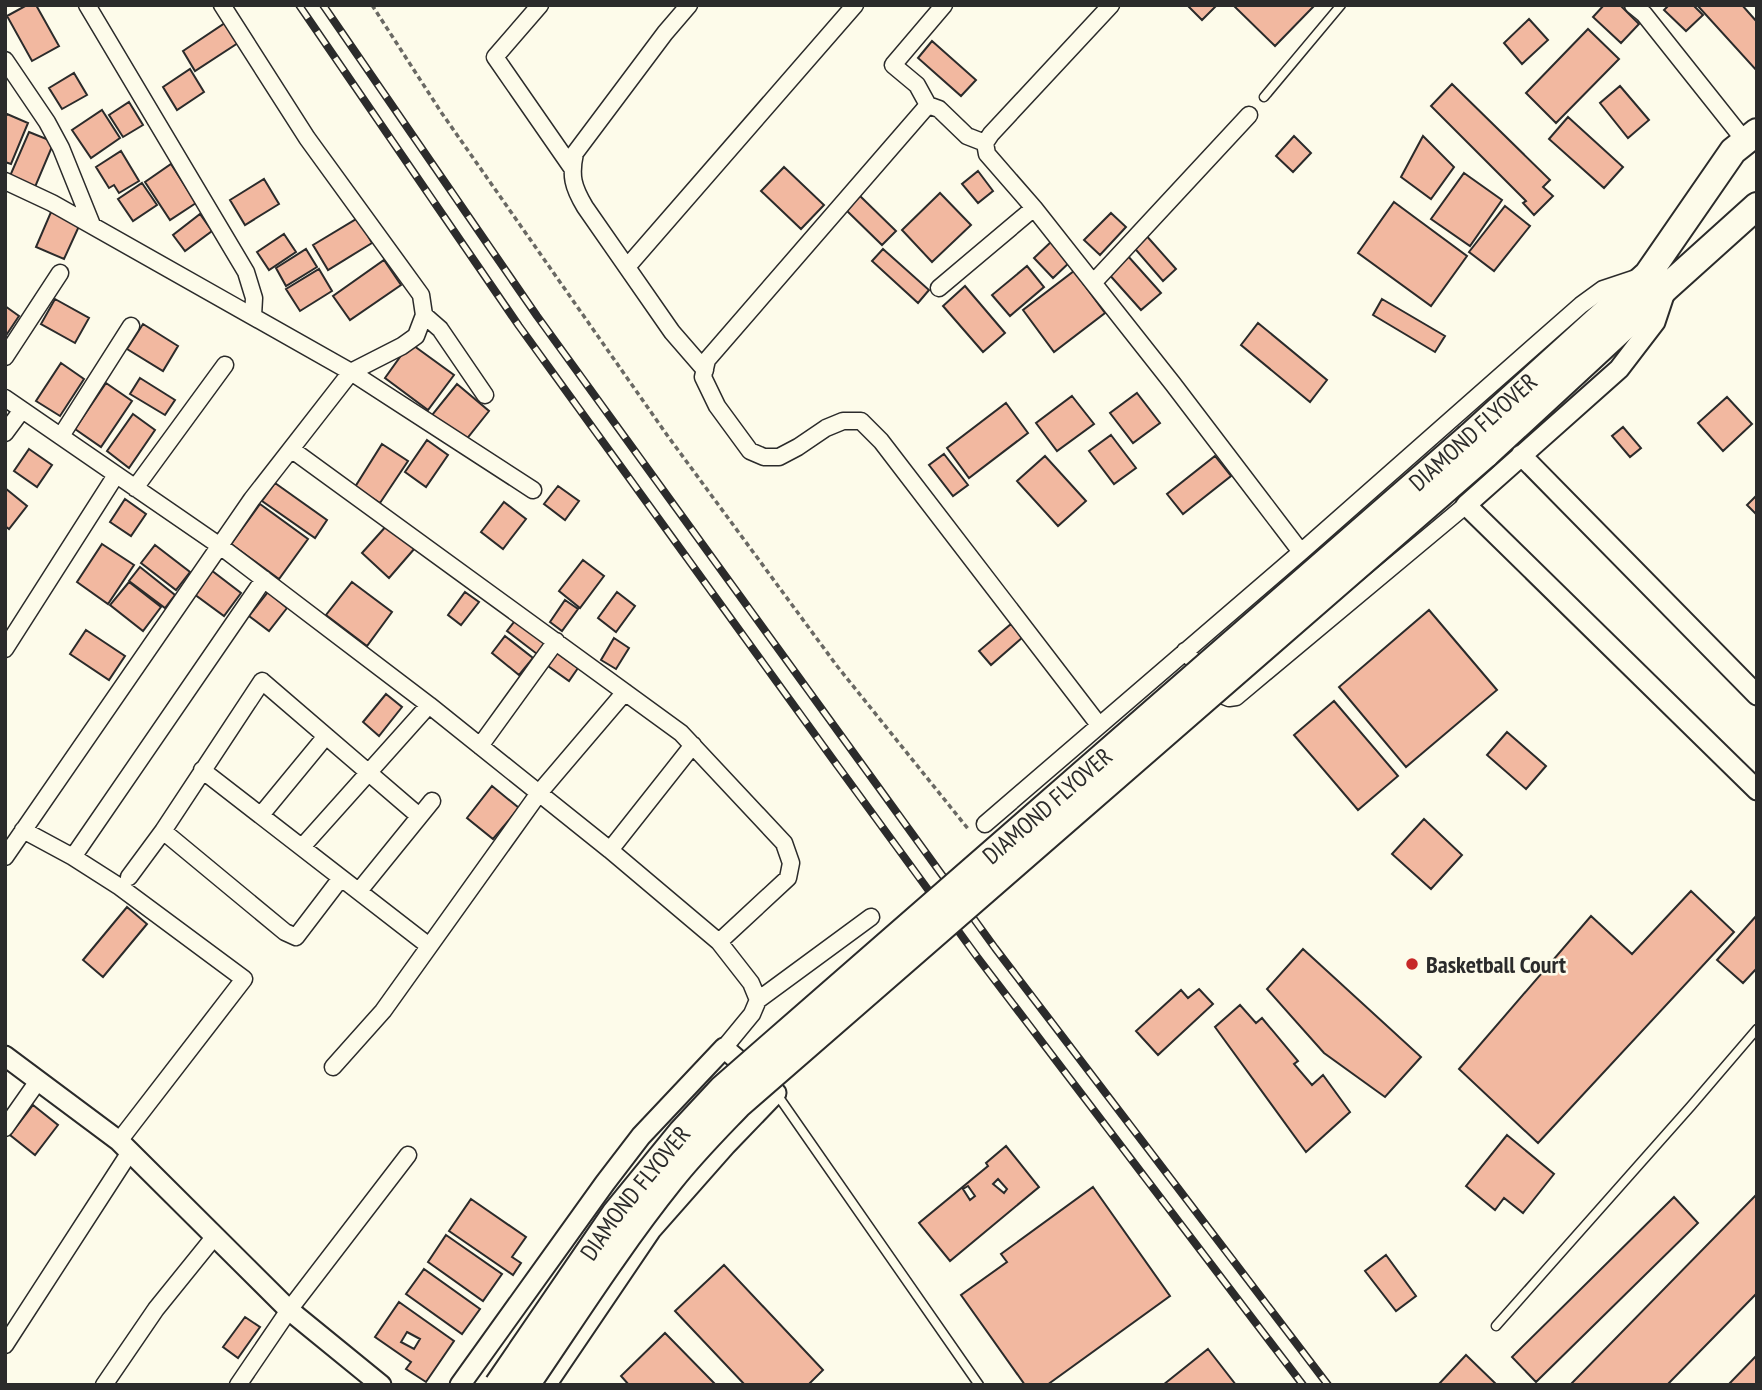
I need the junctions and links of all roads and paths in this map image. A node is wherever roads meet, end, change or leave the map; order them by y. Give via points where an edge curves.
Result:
1 (87, 5) edge
2 (222, 5) edge
3 (372, 5) edge
4 (540, 5) edge
5 (689, 5) edge
6 (855, 5) edge
7 (944, 5) edge
8 (1111, 5) edge
9 (1341, 5) edge
10 (1633, 5) edge
11 (6, 61) edge
12 (1264, 97) dead end
13 (928, 105) junction
14 (1250, 115) dead end
15 (1751, 137) edge
16 (985, 143) junction
17 (572, 168) junction
18 (5, 181) edge
19 (1757, 206) edge
20 (1034, 208) junction
21 (92, 225) junction
22 (627, 267) junction
23 (60, 273) dead end
24 (1657, 280) junction
25 (1093, 283) junction
26 (939, 288) dead end
27 (424, 315) junction
28 (253, 316) junction
29 (131, 326) dead end
30 (1593, 340) junction
31 (5, 357) edge
32 (225, 365) dead end
33 (705, 370) junction
34 (351, 372) junction
35 (485, 395) dead end
36 (5, 398) edge
37 (22, 410) junction
38 (5, 433) edge
39 (61, 436) junction
40 (291, 449) junction
41 (1521, 455) junction
42 (116, 475) junction
43 (135, 488) junction
44 (533, 490) dead end
45 (1466, 505) junction
46 (220, 546) junction
47 (1301, 552) junction
48 (264, 579) junction
49 (556, 641) junction
50 (5, 649) edge
51 (1185, 651) junction
52 (625, 692) junction
53 (1757, 695) edge
54 (429, 705) junction
55 (1099, 725) junction
56 (326, 736) junction
57 (693, 745) junction
58 (480, 746) junction
59 (202, 770) junction
60 (370, 773) junction
61 (1757, 790) edge
62 (539, 793) junction
63 (432, 801) dead end
64 (261, 815) junction
65 (419, 816) junction
66 (979, 829) joint
67 (23, 831) junction
68 (163, 831) junction
69 (302, 847) junction
70 (610, 849) junction
71 (5, 857) edge
72 (73, 857) junction
73 (129, 877) dead end
74 (341, 878) junction
75 (359, 891) junction
76 (871, 916) dead end
77 (719, 942) junction
78 (429, 946) junction
79 (758, 1000) junction
80 (1757, 1029) edge
81 (724, 1048) junction
82 (5, 1056) edge
83 (333, 1068) dead end
84 (38, 1081) junction
85 (776, 1093) junction
86 (5, 1128) edge
87 (124, 1147) junction
88 (408, 1155) dead end
89 (215, 1236) junction
90 (289, 1310) junction
91 (1496, 1326) dead end
92 (5, 1345) edge
93 (104, 1385) edge
94 (238, 1385) edge
95 (381, 1385) edge
96 (460, 1385) edge
97 (498, 1385) edge
98 (526, 1385) edge
99 (546, 1385) edge
100 (979, 1385) edge

1 - 28 street via 246,272 254,298
2 - 27 street via 307,138 421,295
3 - 66 path via 441,112 667,435 837,666
4 - 17 street via 495,57
5 - 17 street via 575,153
6 - 22 street
7 - 13 street via 894,65 917,85
8 - 16 street
9 - 12 lane
10 - 15 street
11 - 21 street via 61,148
13 - 16 street via 939,109 968,136
13 - 33 street via 707,360
14 - 25 street
15 - 24 highway via 1733,151
16 - 20 street via 990,158
17 - 22 street via 576,191
18 - 21 street
19 - 24 highway
20 - 25 street
20 - 26 street
21 - 28 street
22 - 33 street
23 - 31 street
24 - 30 highway, DIAMOND FLYOVER
24 - 41 street via 1655,322 1619,369
24 - 47 street via 1603,289 1581,305
25 - 47 street
27 - 34 street via 416,336
27 - 35 street via 440,329
28 - 34 street
29 - 39 street
30 - 97 highway, DIAMOND FLYOVER, bridge via 1469,437 722,1089 615,1214
30 - 98 highway, DIAMOND FLYOVER, bridge via 1485,455 738,1105 629,1234
32 - 43 street
33 - 55 street via 718,406 750,451 764,457 779,457 843,421 861,421
34 - 40 street
34 - 44 street
36 - 37 street
37 - 38 street
37 - 39 street
39 - 42 street
40 - 46 street
40 - 49 street
41 - 45 street
41 - 53 street
42 - 43 street
42 - 50 street
43 - 46 street
45 - 51 street via 1236,697 1223,696
45 - 61 street
46 - 48 street
46 - 67 street
47 - 51 street
48 - 54 street
48 - 72 street
49 - 52 street
49 - 58 street
51 - 55 street
52 - 57 street
52 - 62 street
54 - 58 street
54 - 60 street
55 - 66 street
56 - 59 street via 262,681
56 - 60 street
56 - 64 street
57 - 70 street
57 - 77 street via 784,843 791,863 788,878
58 - 62 street
59 - 64 street
59 - 68 street
60 - 65 street
60 - 69 street
62 - 70 street
62 - 78 street
63 - 65 street
64 - 69 street
65 - 75 street
67 - 71 street
67 - 72 street
68 - 73 street
68 - 74 street via 285,932 296,936
69 - 74 street
70 - 77 street
72 - 87 street via 244,979
74 - 75 street
75 - 78 street
76 - 79 street
77 - 79 street via 751,983
78 - 83 street via 383,1011
79 - 81 street
80 - 91 lane
81 - 85 street
81 - 96 street via 641,1136
82 - 84 street
84 - 86 street
84 - 87 street
85 - 99 street via 651,1230
85 - 100 lane
87 - 89 street
87 - 92 street
88 - 90 street
89 - 90 street
89 - 93 street via 156,1309
90 - 94 street
90 - 95 street

